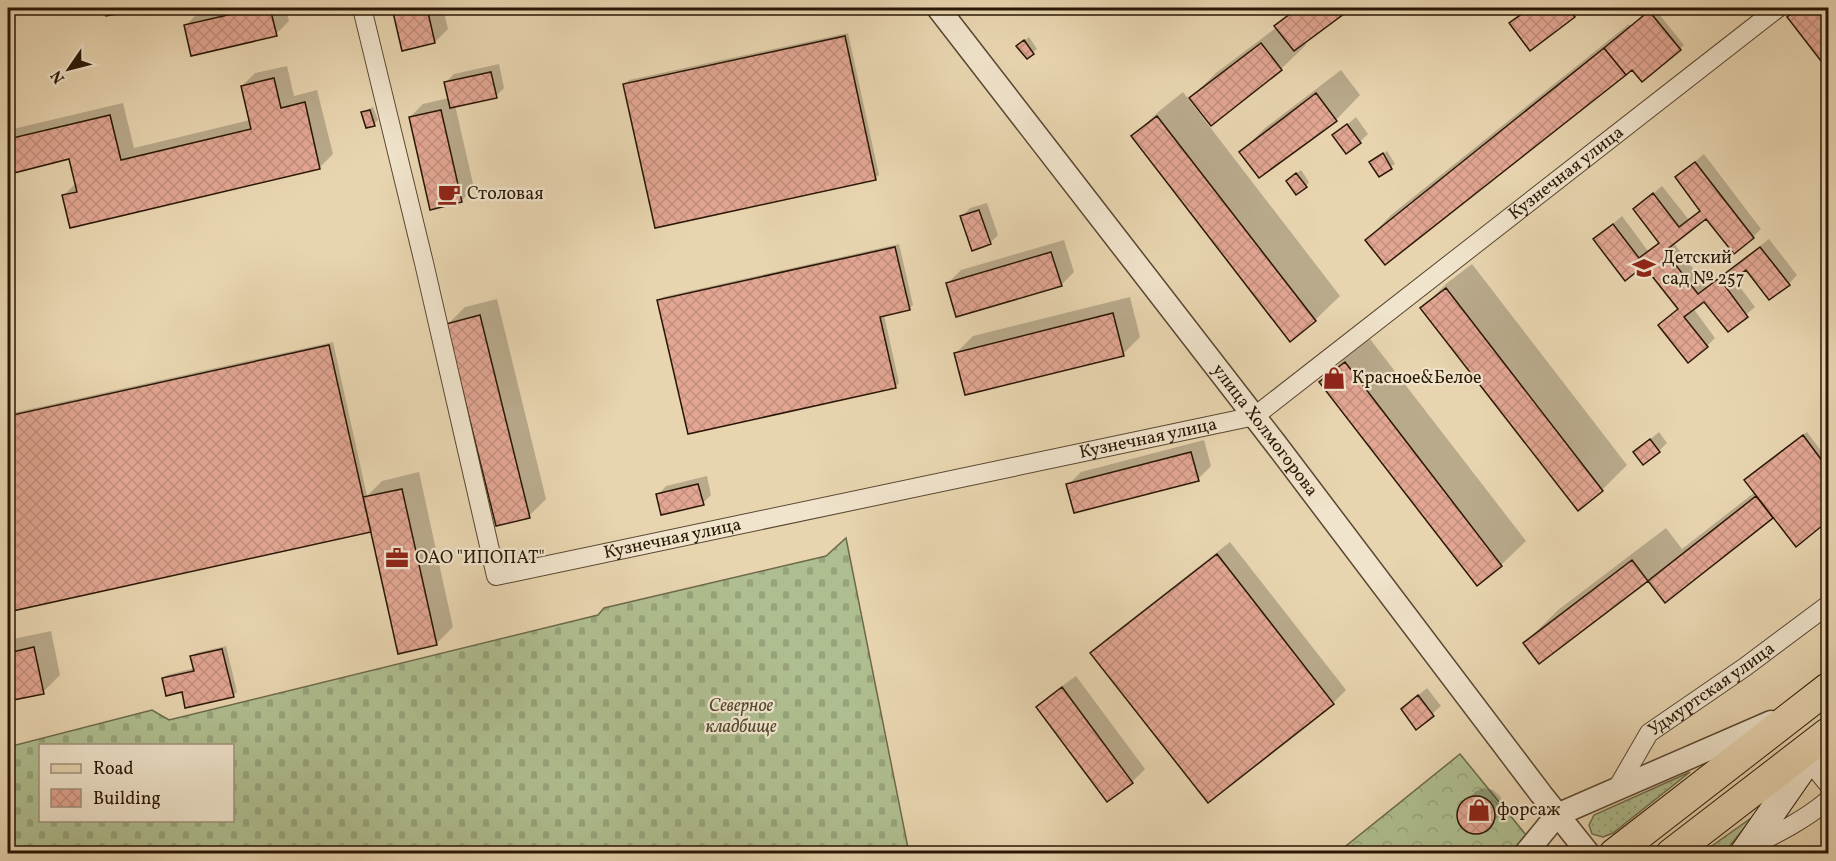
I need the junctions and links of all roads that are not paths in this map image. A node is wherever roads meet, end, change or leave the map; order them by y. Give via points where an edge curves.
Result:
1 (362, 8) edge
2 (939, 8) edge
3 (1778, 8) edge
4 (1255, 416) junction
5 (1828, 605) edge
6 (1828, 688) edge
7 (1800, 710) junction
8 (1826, 735) edge
9 (1828, 784) edge
10 (1616, 790) junction
11 (1828, 800) edge
12 (1557, 815) junction
13 (1745, 850) edge
14 (1526, 854) edge
15 (1589, 854) edge
16 (1614, 854) edge
17 (1671, 854) edge

1 - 4 street, Кузнечная улица via 496,576
2 - 4 street, улица Холмогорова
3 - 4 street, Кузнечная улица
4 - 12 street, улица Холмогорова
5 - 10 street, Удмуртская улица via 1649,733
6 - 7 main road
7 - 10 street
7 - 16 main road
8 - 9 street via 1818,772
8 - 13 main road
8 - 17 main road
10 - 12 street
11 - 13 street
12 - 14 street
12 - 15 street, улица Холмогорова

